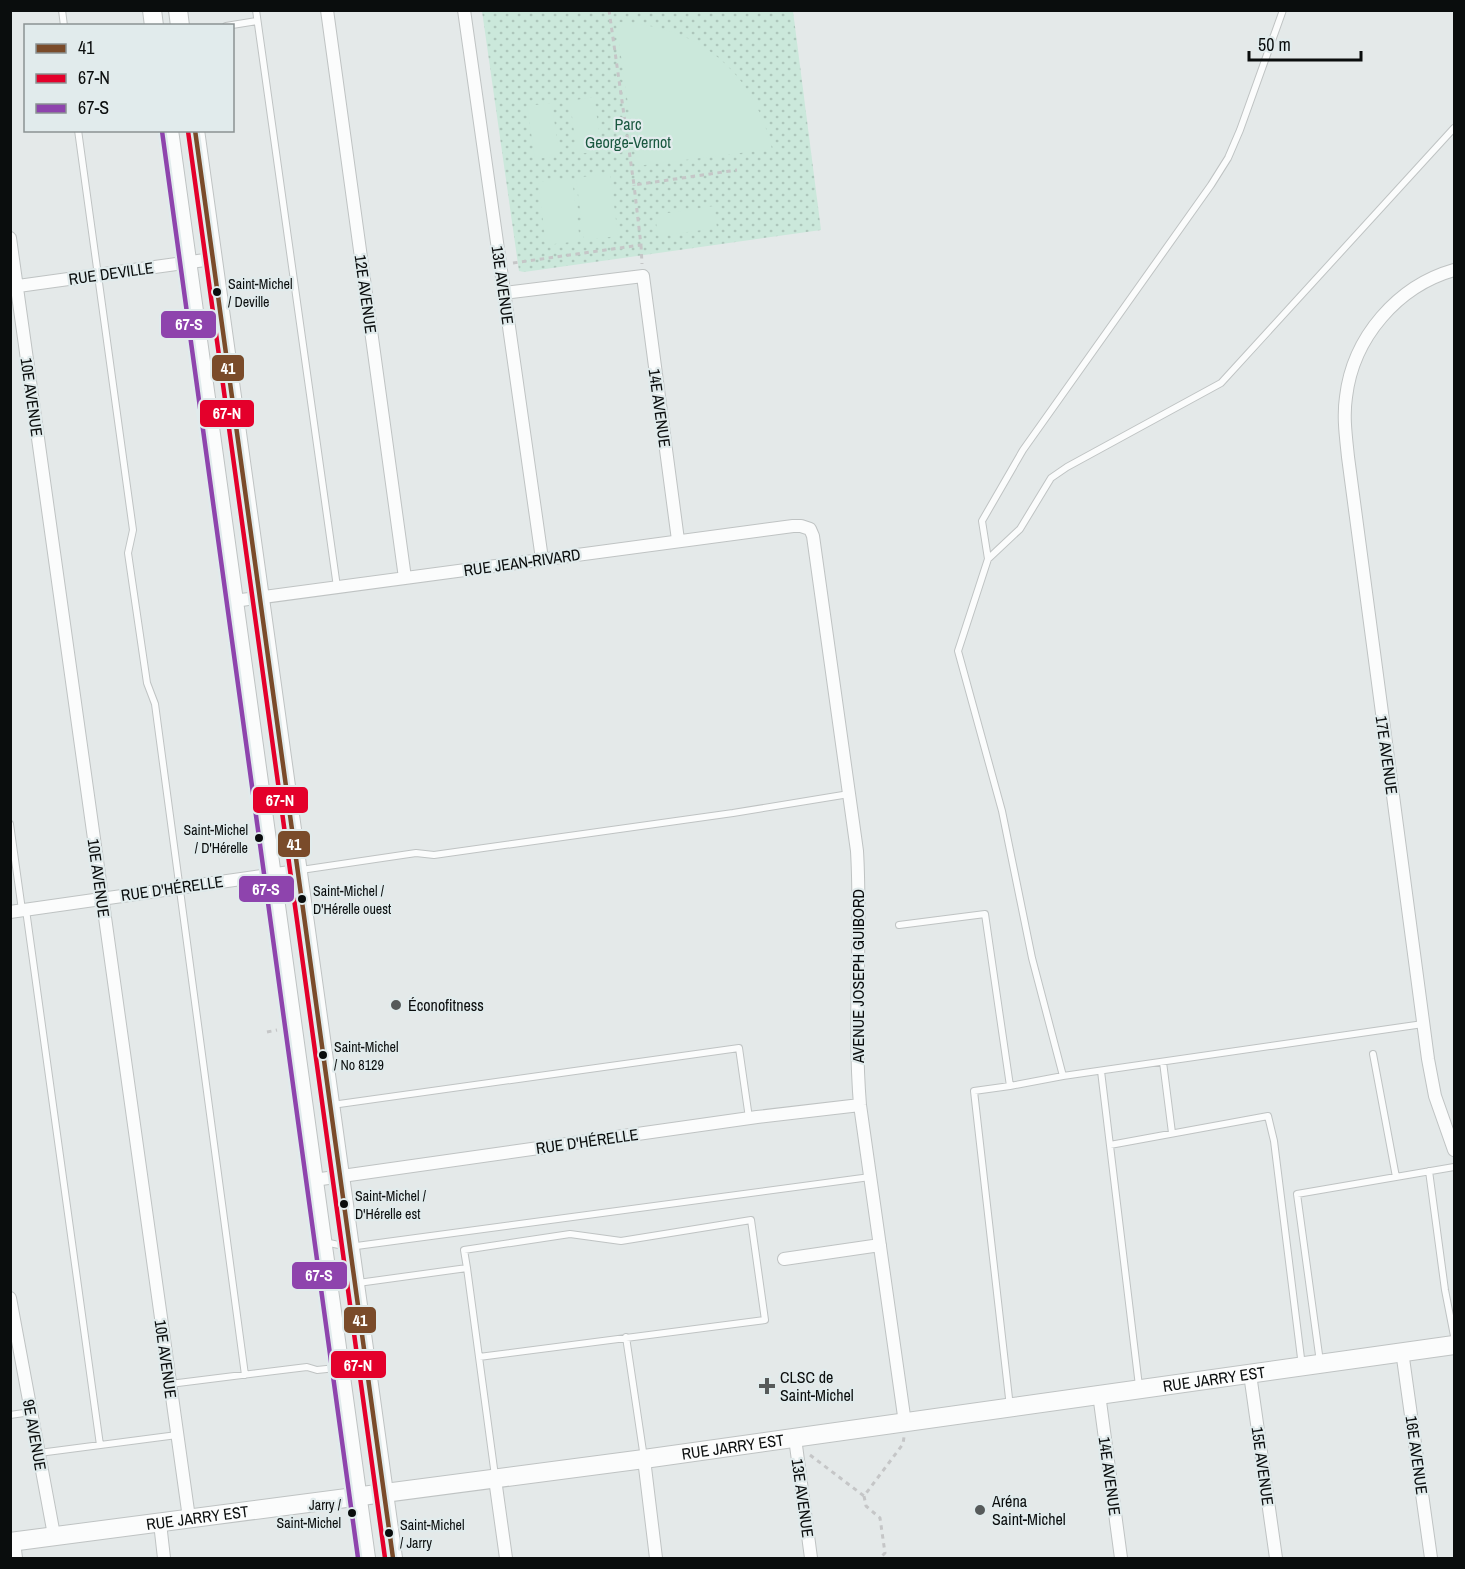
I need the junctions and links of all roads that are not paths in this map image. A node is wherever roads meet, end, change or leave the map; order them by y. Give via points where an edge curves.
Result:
1 (256, 10) edge
2 (327, 10) edge
3 (464, 10) edge
4 (1283, 10) edge
5 (258, 21) junction
6 (234, 25) edge
7 (1455, 128) edge
8 (78, 132) edge
9 (169, 132) edge
10 (195, 132) edge
11 (10, 238) edge
12 (212, 259) junction
13 (187, 262) junction
14 (1455, 270) edge
15 (98, 275) junction
16 (14, 287) edge
17 (504, 293) junction
18 (810, 529) joint
19 (678, 540) junction
20 (542, 559) junction
21 (988, 559) junction
22 (405, 578) junction
23 (337, 587) junction
24 (260, 598) junction
25 (234, 601) junction
26 (850, 794) junction
27 (10, 824) edge
28 (297, 870) junction
29 (272, 874) junction
30 (179, 887) junction
31 (102, 898) junction
32 (20, 910) edge
33 (899, 925) dead end
34 (1423, 1024) junction
35 (1373, 1054) dead end
36 (1163, 1062) junction
37 (1101, 1071) junction
38 (1063, 1076) junction
39 (1010, 1086) junction
40 (329, 1105) junction
41 (860, 1105) junction
42 (749, 1119) junction
43 (1172, 1133) junction
44 (1110, 1145) junction
45 (1455, 1150) edge
46 (1455, 1167) edge
47 (1429, 1171) junction
48 (340, 1177) junction
49 (871, 1177) junction
50 (1396, 1177) junction
51 (314, 1180) junction
52 (323, 1242) junction
53 (880, 1245) junction
54 (349, 1247) junction
55 (784, 1259) dead end
56 (467, 1268) junction
57 (354, 1283) junction
58 (10, 1298) edge
59 (1455, 1336) edge
60 (626, 1337) junction
61 (1455, 1345) edge
62 (1402, 1351) junction
63 (479, 1357) junction
64 (1320, 1363) junction
65 (1302, 1366) junction
66 (340, 1368) junction
67 (1250, 1374) junction
68 (245, 1375) junction
69 (170, 1384) junction
70 (1139, 1388) junction
71 (1099, 1394) junction
72 (1011, 1407) junction
73 (31, 1412) junction
74 (10, 1415) edge
75 (905, 1423) junction
76 (177, 1435) junction
77 (795, 1438) junction
78 (100, 1445) junction
79 (38, 1453) junction
80 (644, 1459) junction
81 (495, 1479) junction
82 (384, 1494) junction
83 (357, 1496) junction
84 (189, 1518) junction
85 (160, 1523) junction
86 (54, 1535) junction
87 (13, 1547) edge
88 (164, 1558) edge
89 (366, 1558) edge
90 (393, 1558) edge
91 (506, 1558) edge
92 (656, 1558) edge
93 (811, 1558) edge
94 (1121, 1558) edge
95 (1276, 1558) edge
96 (1431, 1558) edge

1 - 5 lane
2 - 22 street, 12E AVENUE
3 - 17 street, 13E AVENUE
4 - 21 lane via 1228,158 1023,450 981,521
5 - 6 lane
5 - 23 lane
7 - 21 lane via 1221,383 1052,478 1020,528
8 - 15 lane
9 - 13 main road
10 - 12 main road
11 - 16 street, 10E AVENUE
12 - 13 street, RUE DEVILLE
12 - 24 main road
13 - 15 street, RUE DEVILLE
13 - 25 main road
14 - 34 street, 17E AVENUE via 1418,286 1378,322 1356,358 1346,397 1345,434
15 - 16 street, RUE DEVILLE
15 - 30 lane via 133,530 128,554 147,683 155,704
16 - 31 street, 10E AVENUE
17 - 19 street, 14E AVENUE via 643,276
17 - 20 street, 13E AVENUE
18 - 19 street, RUE JEAN-RIVARD via 793,526
18 - 26 street, AVENUE JOSEPH GUIBORD
19 - 20 street, RUE JEAN-RIVARD
20 - 22 street, RUE JEAN-RIVARD
21 - 38 lane via 958,651 1002,811 1032,958
22 - 23 street, RUE JEAN-RIVARD
23 - 24 street, RUE JEAN-RIVARD
24 - 25 street, RUE JEAN-RIVARD
24 - 28 main road
25 - 29 main road
26 - 28 lane via 434,855 416,853
26 - 41 street, AVENUE JOSEPH GUIBORD via 860,891
27 - 32 lane
28 - 29 street, RUE D'HÉRELLE
28 - 40 main road
29 - 30 street, RUE D'HÉRELLE
29 - 51 main road
30 - 31 street, RUE D'HÉRELLE
30 - 68 lane
31 - 32 street, RUE D'HÉRELLE
31 - 69 street, 10E AVENUE
32 - 78 lane
33 - 39 lane via 985,914
34 - 36 lane
34 - 45 street, 17E AVENUE via 1436,1096
35 - 50 lane
36 - 37 lane
36 - 43 lane
37 - 38 lane
37 - 44 lane
38 - 39 lane
39 - 72 lane via 974,1091
40 - 42 lane via 739,1048
40 - 48 main road
41 - 42 street, RUE D'HÉRELLE
41 - 49 street, AVENUE JOSEPH GUIBORD
42 - 48 street, RUE D'HÉRELLE
43 - 44 lane
43 - 65 lane via 1268,1116
44 - 70 lane
46 - 47 lane
47 - 50 lane
47 - 59 lane
48 - 51 street, RUE D'HÉRELLE
48 - 54 main road
49 - 53 street, AVENUE JOSEPH GUIBORD
49 - 54 lane
50 - 64 lane via 1297,1194
51 - 52 main road
52 - 54 lane
52 - 66 main road
53 - 55 street
53 - 75 street, AVENUE JOSEPH GUIBORD
54 - 57 main road
56 - 57 lane
56 - 60 lane via 464,1250 570,1234 621,1241 752,1221 765,1320
56 - 63 lane
57 - 82 main road
58 - 73 street, 9E AVENUE
60 - 63 lane
60 - 80 lane
61 - 62 main road, RUE JARRY EST
62 - 64 main road, RUE JARRY EST
62 - 96 street, 16E AVENUE
63 - 81 lane
64 - 65 main road, RUE JARRY EST
65 - 67 main road, RUE JARRY EST
66 - 68 lane
66 - 83 main road
67 - 70 main road, RUE JARRY EST
67 - 95 street, 15E AVENUE
68 - 69 lane
69 - 76 street, 10E AVENUE
70 - 71 main road, RUE JARRY EST
71 - 72 main road, RUE JARRY EST
71 - 94 street, 14E AVENUE
72 - 75 main road, RUE JARRY EST
73 - 74 lane
73 - 79 street, 9E AVENUE
75 - 77 main road, RUE JARRY EST
76 - 78 lane
76 - 84 street, 10E AVENUE
77 - 80 main road, RUE JARRY EST
77 - 93 street, 13E AVENUE
78 - 79 lane
79 - 86 street, 9E AVENUE
80 - 81 main road, RUE JARRY EST
80 - 92 street
81 - 82 main road, RUE JARRY EST
81 - 91 street
82 - 83 main road, RUE JARRY EST
82 - 90 main road
83 - 84 main road, RUE JARRY EST
83 - 89 main road
84 - 85 main road, RUE JARRY EST
85 - 86 main road, RUE JARRY EST
85 - 88 street
86 - 87 main road, RUE JARRY EST

